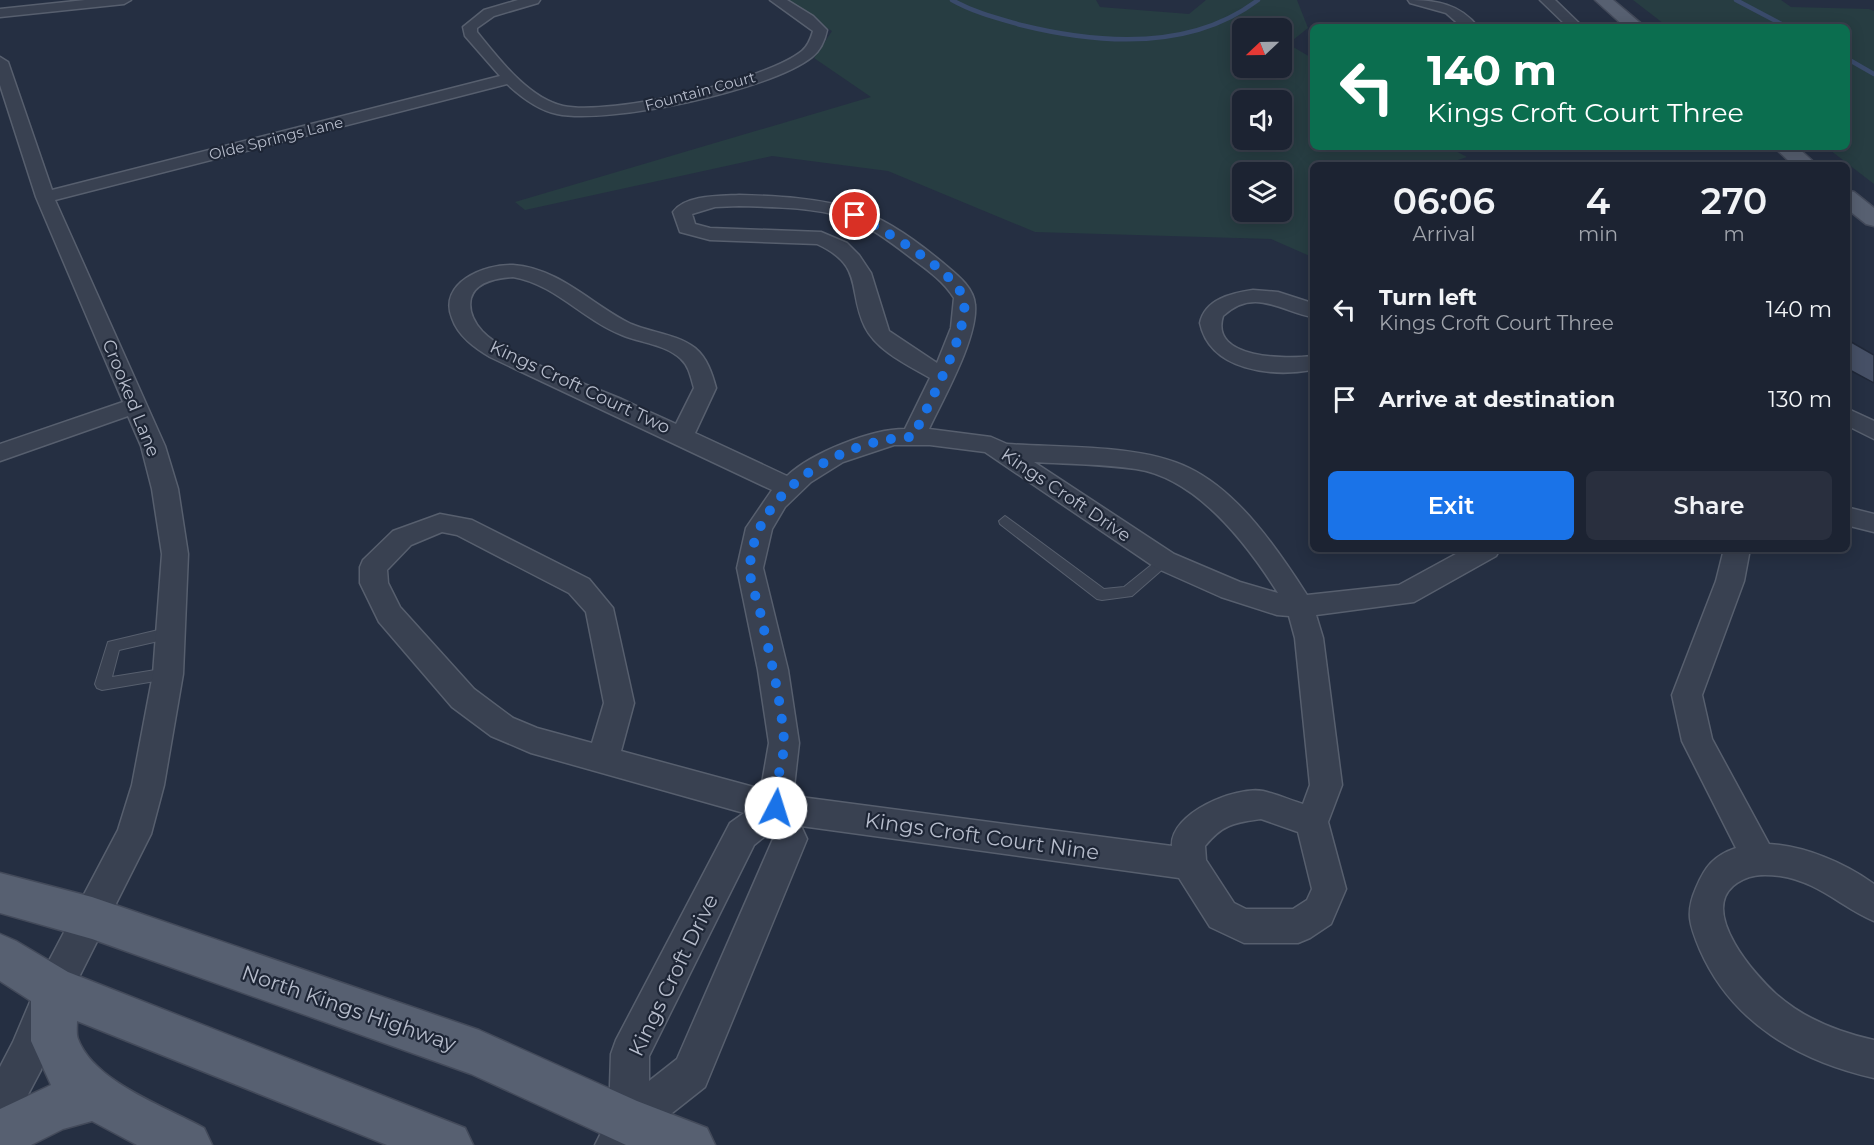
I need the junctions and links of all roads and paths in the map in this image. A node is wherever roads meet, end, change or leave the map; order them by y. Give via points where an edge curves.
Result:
1 (124, 0) edge
2 (533, 0) edge
3 (777, 0) edge
4 (1415, 0) edge
5 (1547, 0) edge
6 (1603, 0) edge
7 (0, 13) edge
8 (1467, 24) edge
9 (1573, 24) edge
10 (1632, 24) edge
11 (0, 62) edge
12 (508, 79) junction
13 (1788, 150) edge
14 (1802, 162) edge
15 (45, 197) junction
16 (1850, 201) edge
17 (1874, 219) edge
18 (1310, 309) edge
19 (1310, 363) edge
20 (942, 376) junction
21 (135, 406) junction
22 (1850, 417) edge
23 (1874, 431) edge
24 (682, 435) junction
25 (913, 437) junction
26 (1003, 452) junction
27 (0, 453) edge
28 (790, 488) junction
29 (1850, 517) edge
30 (1005, 521) dead end
31 (1874, 523) edge
32 (1482, 552) edge
33 (1736, 552) edge
34 (1165, 561) junction
35 (1300, 606) junction
36 (171, 633) junction
37 (168, 674) junction
38 (603, 759) junction
39 (776, 808) junction
40 (1312, 822) junction
41 (1759, 859) junction
42 (1189, 864) junction
43 (0, 893) edge
44 (1874, 904) edge
45 (92, 918) junction
46 (0, 956) edge
47 (54, 989) junction
48 (1874, 1059) edge
49 (94, 1096) junction
50 (0, 1107) edge
51 (0, 1134) edge
52 (622, 1134) edge
53 (187, 1145) edge
54 (448, 1145) edge
55 (690, 1145) edge

1 - 7 street
2 - 12 street, Fountain Court via 489,13 470,27 470,33
3 - 12 street, Fountain Court via 820,30 819,39 807,54 792,63 732,84 638,108 586,112 561,111
4 - 8 street via 1451,10
5 - 9 street
6 - 10 main road
11 - 15 street, Crooked Lane via 17,137
12 - 15 street, Olde Springs Lane
13 - 14 main road
15 - 21 street, Crooked Lane
16 - 17 main road
18 - 19 street via 1280,298 1241,298 1225,303 1211,322 1221,345 1235,355 1273,366
20 - 20 street via 881,335 874,326 861,273 840,247 821,238 696,231 687,228 682,212 697,205 743,200 838,210 871,223 940,270 964,298 963,324
20 - 25 street
21 - 27 street
21 - 36 street, Crooked Lane via 165,489 176,554
22 - 23 street
24 - 24 street, Kings Croft Court Two via 495,350 475,336 461,315 458,298 464,288 491,274 529,274 626,330 690,355 705,388
24 - 28 street, Kings Croft Court Two
25 - 26 street, Kings Croft Drive via 991,445
25 - 28 street, Kings Croft Drive via 893,437 834,456
26 - 34 street, Kings Croft Drive
26 - 35 street via 1139,461 1180,474 1220,502 1270,559
28 - 39 street, Kings Croft Drive via 776,501 759,528 750,568 773,669 784,743
29 - 31 street
30 - 34 lane via 1102,595 1127,592
32 - 35 street, Kings Croft Drive via 1404,595
33 - 41 street via 1730,581 1687,695 1697,741
34 - 35 street, Kings Croft Drive via 1231,591
35 - 40 street via 1309,638 1326,785
36 - 37 street, Crooked Lane
36 - 37 lane via 113,646 102,684
37 - 45 street, Crooked Lane via 148,785 134,834
38 - 38 street, Kings Croft Court Nine via 531,740 502,727 463,698 389,614 374,583 373,567 402,538 440,523 463,527 579,585 599,608 619,703
38 - 39 street, Kings Croft Court Nine
39 - 42 street, Kings Croft Court Nine
39 - 52 street, Kings Croft Drive via 742,834 630,1054
39 - 52 street, Kings Croft Drive via 790,839 690,1073
40 - 42 street via 1261,805 1227,810 1205,821 1188,842
40 - 42 street via 1329,889 1319,912 1298,926 1244,926 1222,915
41 - 44 street via 1792,862 1828,874
41 - 48 street via 1732,866 1714,881 1707,906 1711,936 1728,969 1756,1002 1793,1030 1833,1050
43 - 45 main road, North Kings Highway
45 - 47 street, Crooked Lane
45 - 52 main road, North Kings Highway via 479,1053
46 - 47 main road
47 - 49 main road via 54,1041 70,1072
47 - 50 street, Crooked Lane via 27,1056
47 - 54 main road
49 - 51 main road via 57,1107
49 - 53 main road
52 - 55 main road, North Kings Highway

